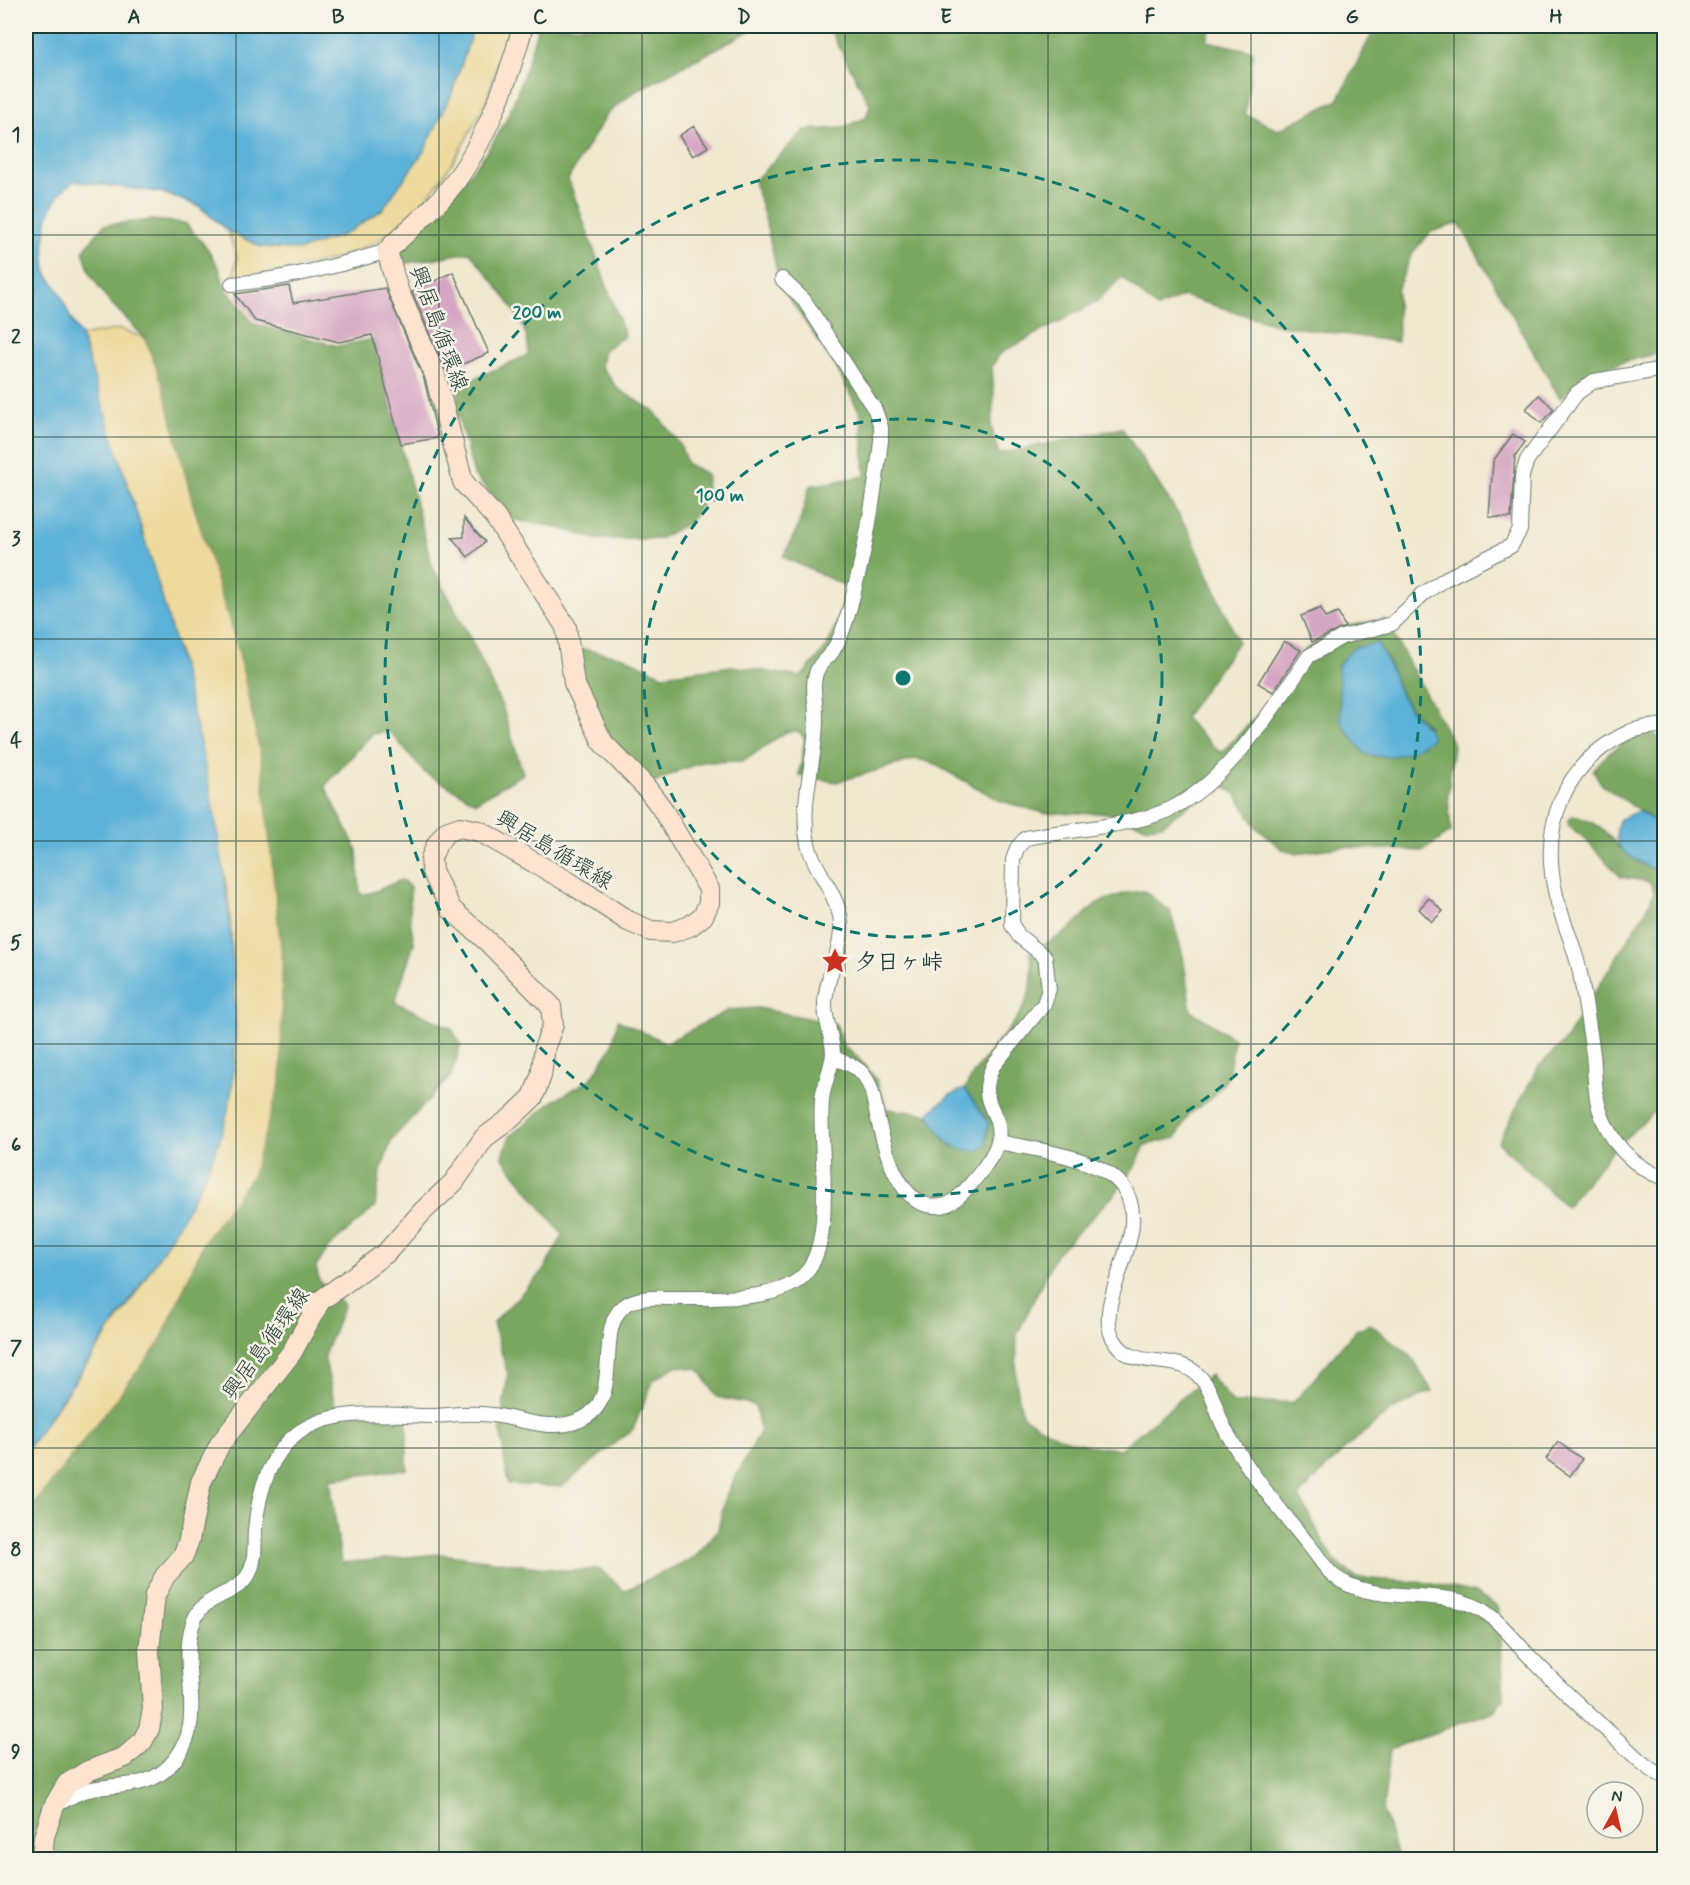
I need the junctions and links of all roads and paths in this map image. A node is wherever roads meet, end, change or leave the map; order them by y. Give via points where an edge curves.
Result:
1 (523, 26) edge
2 (387, 251) junction
3 (782, 279) dead end
4 (232, 284) dead end
5 (1665, 369) edge
6 (1665, 725) edge
7 (834, 1058) junction
8 (998, 1142) junction
9 (1665, 1178) edge
10 (1665, 1776) edge
11 (54, 1806) junction
12 (42, 1860) edge

1 - 2 main road, 興居島循環線 via 504,84 466,164 441,199
2 - 4 street via 313,273
2 - 11 main road, 興居島循環線 via 398,290 435,375 463,482 495,517 566,627 574,683 603,743 661,807 709,889 709,903 703,916 690,926 673,932 651,931 627,921 572,884 479,831 459,827 446,832 436,844 432,872 451,909 550,1006 553,1025 533,1097 484,1138 454,1182 387,1254 320,1301 292,1352 220,1444 201,1482 183,1556 155,1595 149,1651 153,1709 149,1729 142,1742 125,1757 67,1784
3 - 7 street via 804,300 875,410 881,427 870,525 855,590 832,653 818,668 814,682 816,739 806,817 808,845 840,913 825,1008
5 - 8 street via 1594,381 1577,393 1527,460 1522,477 1520,530 1511,546 1423,594 1392,624 1342,637 1309,656 1242,748 1215,778 1168,810 1026,838 1017,848 1013,860 1012,925 1019,936 1045,957 1049,989 1044,1004 988,1077 986,1097 999,1130
6 - 9 street via 1631,731 1598,749 1569,780 1555,817 1551,849 1555,893 1584,992 1599,1107 1611,1136 1630,1159
7 - 8 street via 862,1073 871,1090 897,1176 907,1193 922,1204 947,1205 961,1194
7 - 11 street via 825,1076 821,1105 825,1170 818,1251 809,1269 794,1285 771,1293 646,1298 628,1303 612,1326 606,1388 597,1407 584,1419 564,1425 527,1423 486,1414 355,1415 325,1419 297,1434 276,1456 265,1479 250,1574 233,1590 201,1607 193,1622 192,1711 184,1747 155,1778 80,1792
8 - 10 street via 1072,1158 1101,1169 1123,1186 1134,1211 1110,1312 1111,1335 1121,1351 1137,1360 1182,1365 1197,1373 1210,1390 1220,1420 1253,1478 1331,1574 1351,1588 1467,1604 1488,1614 1571,1699 1637,1758
11 - 12 main road, 興居島循環線 via 44,1837

